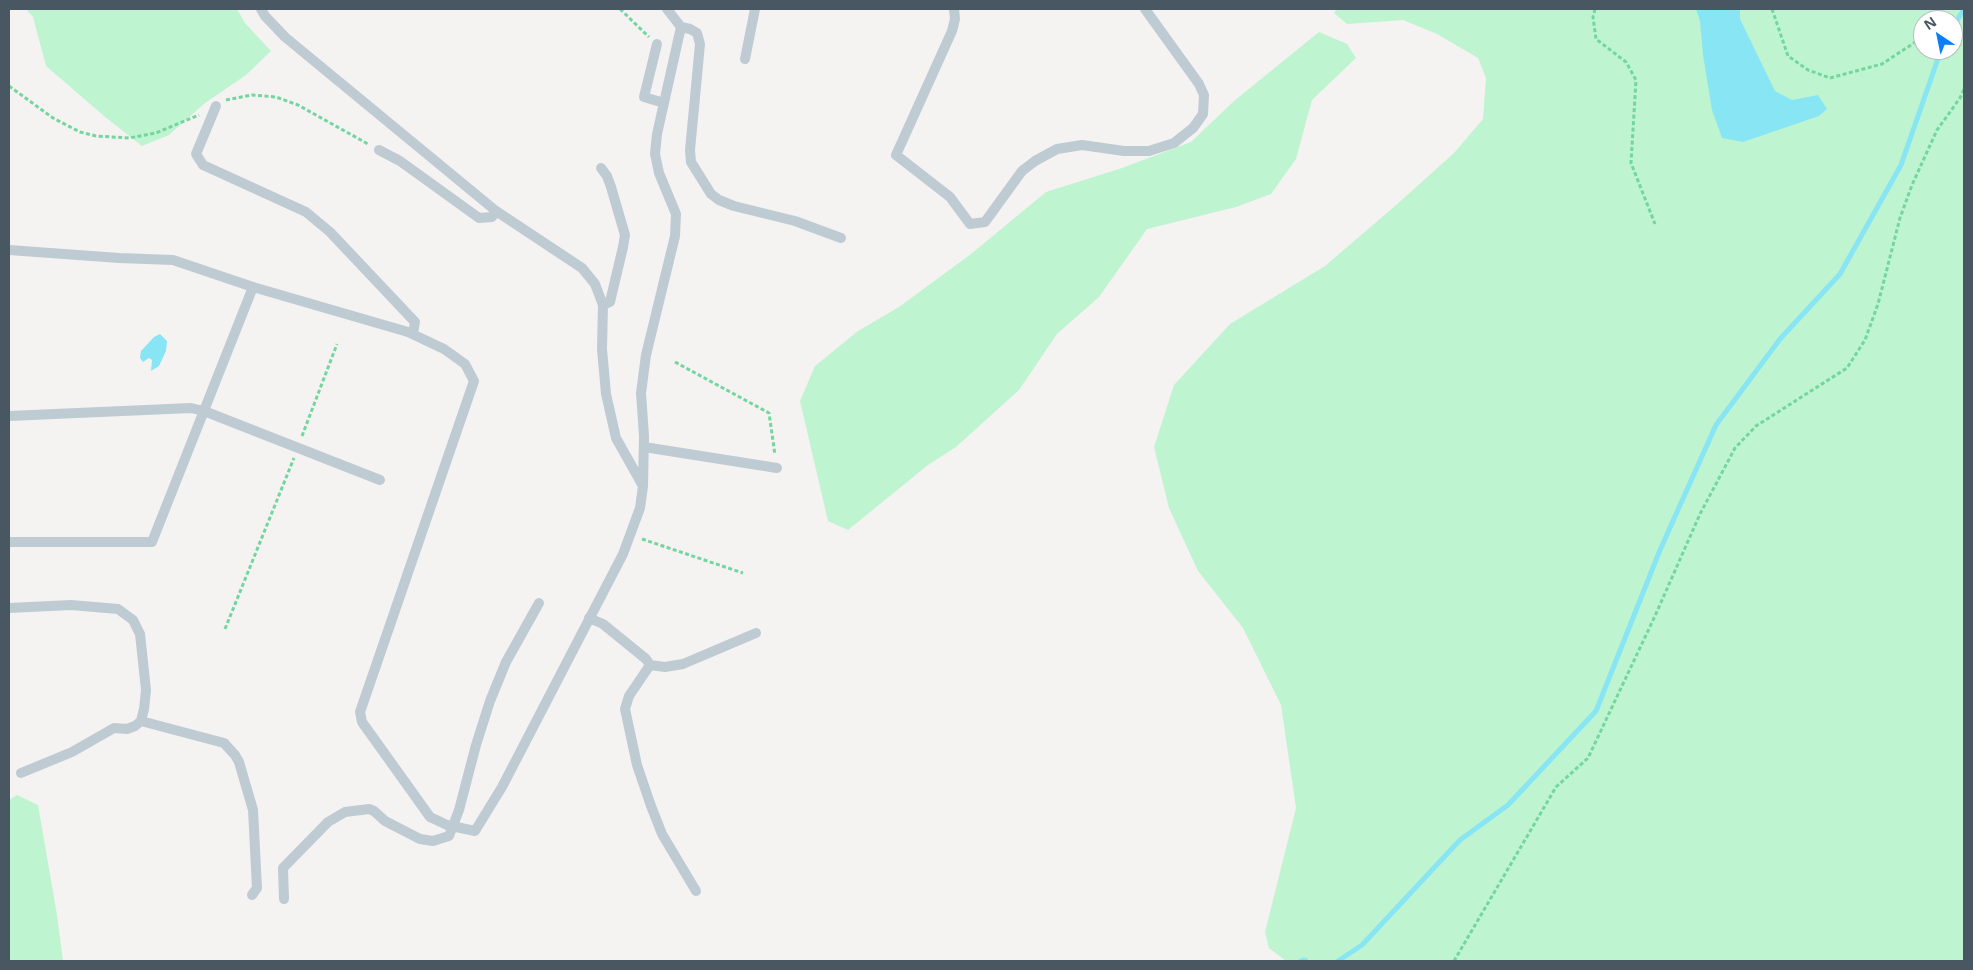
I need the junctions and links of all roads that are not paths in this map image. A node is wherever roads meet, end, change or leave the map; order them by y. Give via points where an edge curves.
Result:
1 (261, 9) edge
2 (667, 9) edge
3 (755, 9) edge
4 (954, 9) edge
5 (1144, 9) edge
6 (681, 27) junction
7 (657, 44) road end
8 (745, 59) dead end
9 (664, 103) junction
10 (216, 106) road end
11 (379, 150) road end
12 (601, 168) dead end
13 (496, 211) junction
14 (841, 238) dead end
15 (9, 250) edge
16 (253, 287) junction
17 (603, 305) junction
18 (413, 334) junction
19 (204, 411) junction
20 (9, 416) edge
21 (644, 446) junction
22 (777, 468) road end
23 (380, 480) dead end
24 (643, 486) junction
25 (9, 542) edge
26 (539, 603) dead end
27 (9, 608) edge
28 (589, 618) junction
29 (756, 634) dead end
30 (650, 665) junction
31 (141, 721) junction
32 (21, 773) dead end
33 (452, 826) junction
34 (696, 891) dead end
35 (252, 895) dead end
36 (284, 899) dead end

1 - 13 lane via 285,37
2 - 6 lane
3 - 8 lane
4 - 5 lane via 952,30 896,155 950,197 970,224 985,222 1022,171 1057,149 1082,145 1149,151 1174,142 1193,128 1203,114 1204,96 1199,84
6 - 9 lane
6 - 14 lane via 696,33 700,44 690,150 691,162 711,194 734,206 795,221
7 - 9 lane via 644,97
9 - 21 lane via 655,154 659,173 676,214 676,236 646,355 641,393
10 - 18 lane via 196,154 203,165 306,212 330,232 415,322
11 - 13 lane via 400,161 479,218 492,217
12 - 17 lane via 611,187 624,235 610,302
13 - 17 lane via 582,268 595,284
15 - 16 lane via 173,260
16 - 18 lane
16 - 19 lane
17 - 24 lane via 606,394 616,438
18 - 33 lane via 465,364 474,381 360,712 362,722 430,818
19 - 20 lane via 191,408
19 - 23 lane
19 - 25 lane via 152,542
21 - 22 lane
21 - 24 lane
24 - 28 lane via 640,508 623,554
26 - 33 lane via 506,662 490,701
27 - 31 lane via 71,605 118,609 133,620 140,634 146,690
28 - 30 lane via 603,624
28 - 33 lane via 502,787 474,831
29 - 30 lane via 683,664
30 - 34 lane via 629,696 625,709 637,765 651,806 662,834
31 - 32 lane via 127,729 114,728 72,752
31 - 35 lane via 224,743 235,755 253,810 257,888
33 - 36 lane via 448,836 433,841 420,839 369,809 345,812 328,822 283,868

